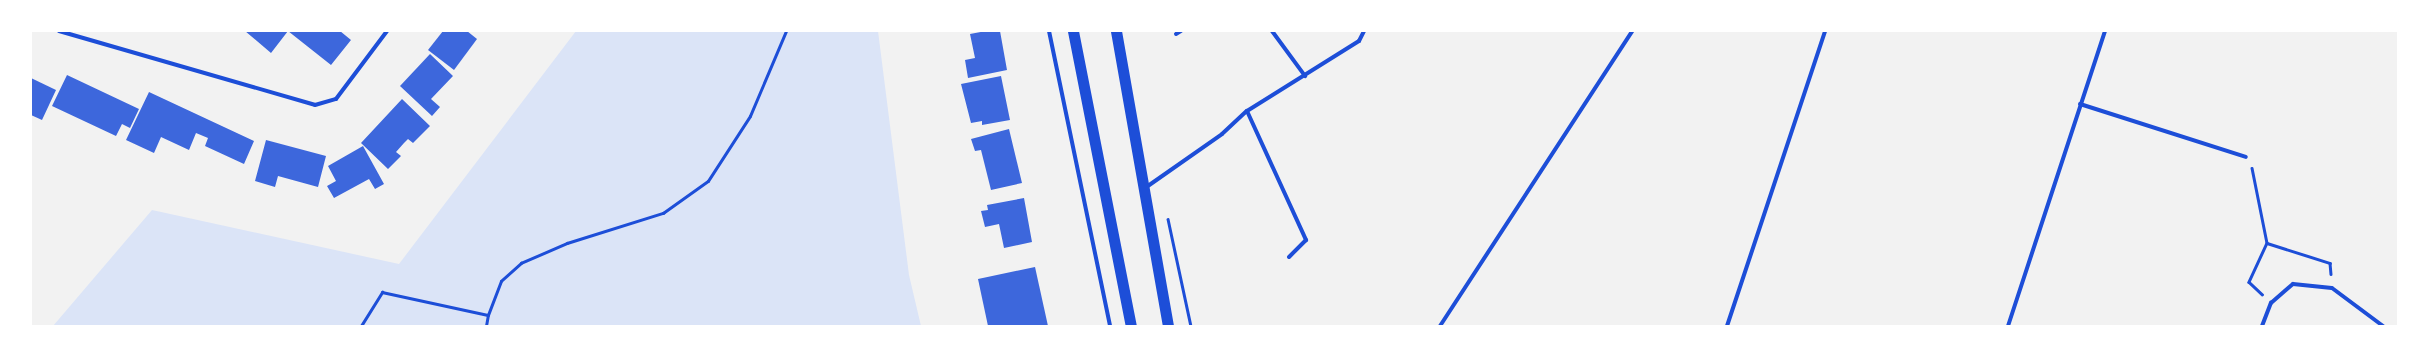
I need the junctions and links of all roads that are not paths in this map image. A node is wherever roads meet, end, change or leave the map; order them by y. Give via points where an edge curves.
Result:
1 (59, 31) edge
2 (387, 31) edge
3 (1049, 31) edge
4 (1073, 31) edge
5 (1116, 31) edge
6 (1181, 31) edge
7 (1272, 31) edge
8 (1364, 31) edge
9 (1632, 31) edge
10 (1825, 31) edge
11 (2105, 31) edge
12 (1176, 34) dead end
13 (1305, 76) junction
14 (2080, 104) junction
15 (1248, 111) junction
16 (2246, 157) road end
17 (1145, 188) junction
18 (1289, 257) dead end
19 (1110, 326) edge
20 (1131, 326) edge
21 (1168, 326) edge
22 (1440, 326) edge
23 (1727, 326) edge
24 (2008, 326) edge
25 (2262, 326) edge
26 (2384, 326) edge

1 - 2 street via 315,105 336,99
3 - 19 street
4 - 20 highway
5 - 17 highway
6 - 12 street
7 - 13 street
8 - 13 street via 1359,41
9 - 22 street
10 - 23 street
11 - 14 street
13 - 15 street
14 - 16 street
14 - 24 street
15 - 17 street via 1222,134
15 - 18 street via 1306,240
17 - 21 highway
25 - 26 street via 2271,303 2293,284 2332,288

